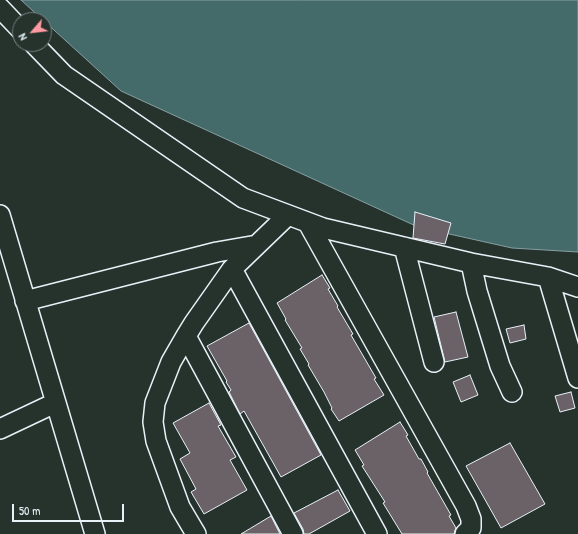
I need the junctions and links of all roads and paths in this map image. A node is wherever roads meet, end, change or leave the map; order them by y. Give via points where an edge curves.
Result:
1 (0, 8) edge
2 (12, 21) edge
3 (42, 52) edge
4 (0, 215) edge
5 (288, 215) junction
6 (308, 222) junction
7 (258, 245) junction
8 (404, 247) junction
9 (471, 263) junction
10 (232, 269) junction
11 (548, 277) junction
12 (578, 287) edge
13 (25, 301) junction
14 (186, 336) junction
15 (434, 362) dead end
16 (578, 378) edge
17 (512, 392) dead end
18 (55, 402) junction
19 (0, 429) edge
20 (95, 534) edge
21 (196, 534) edge
22 (293, 534) edge
23 (377, 534) edge
24 (465, 534) edge

1 - 2 street
3 - 5 street via 64,75 243,198
4 - 13 street
5 - 6 street
5 - 7 street
6 - 8 street via 323,228
6 - 24 street via 466,506 471,519 470,528
7 - 10 street
7 - 13 street via 217,252
8 - 9 street
8 - 15 street
9 - 11 street
9 - 17 street via 500,366
10 - 14 street
10 - 23 street
11 - 12 street
11 - 16 street
13 - 18 street
14 - 21 street via 171,362 155,403 153,422 156,440 180,506
14 - 22 street
18 - 19 street
18 - 20 street

